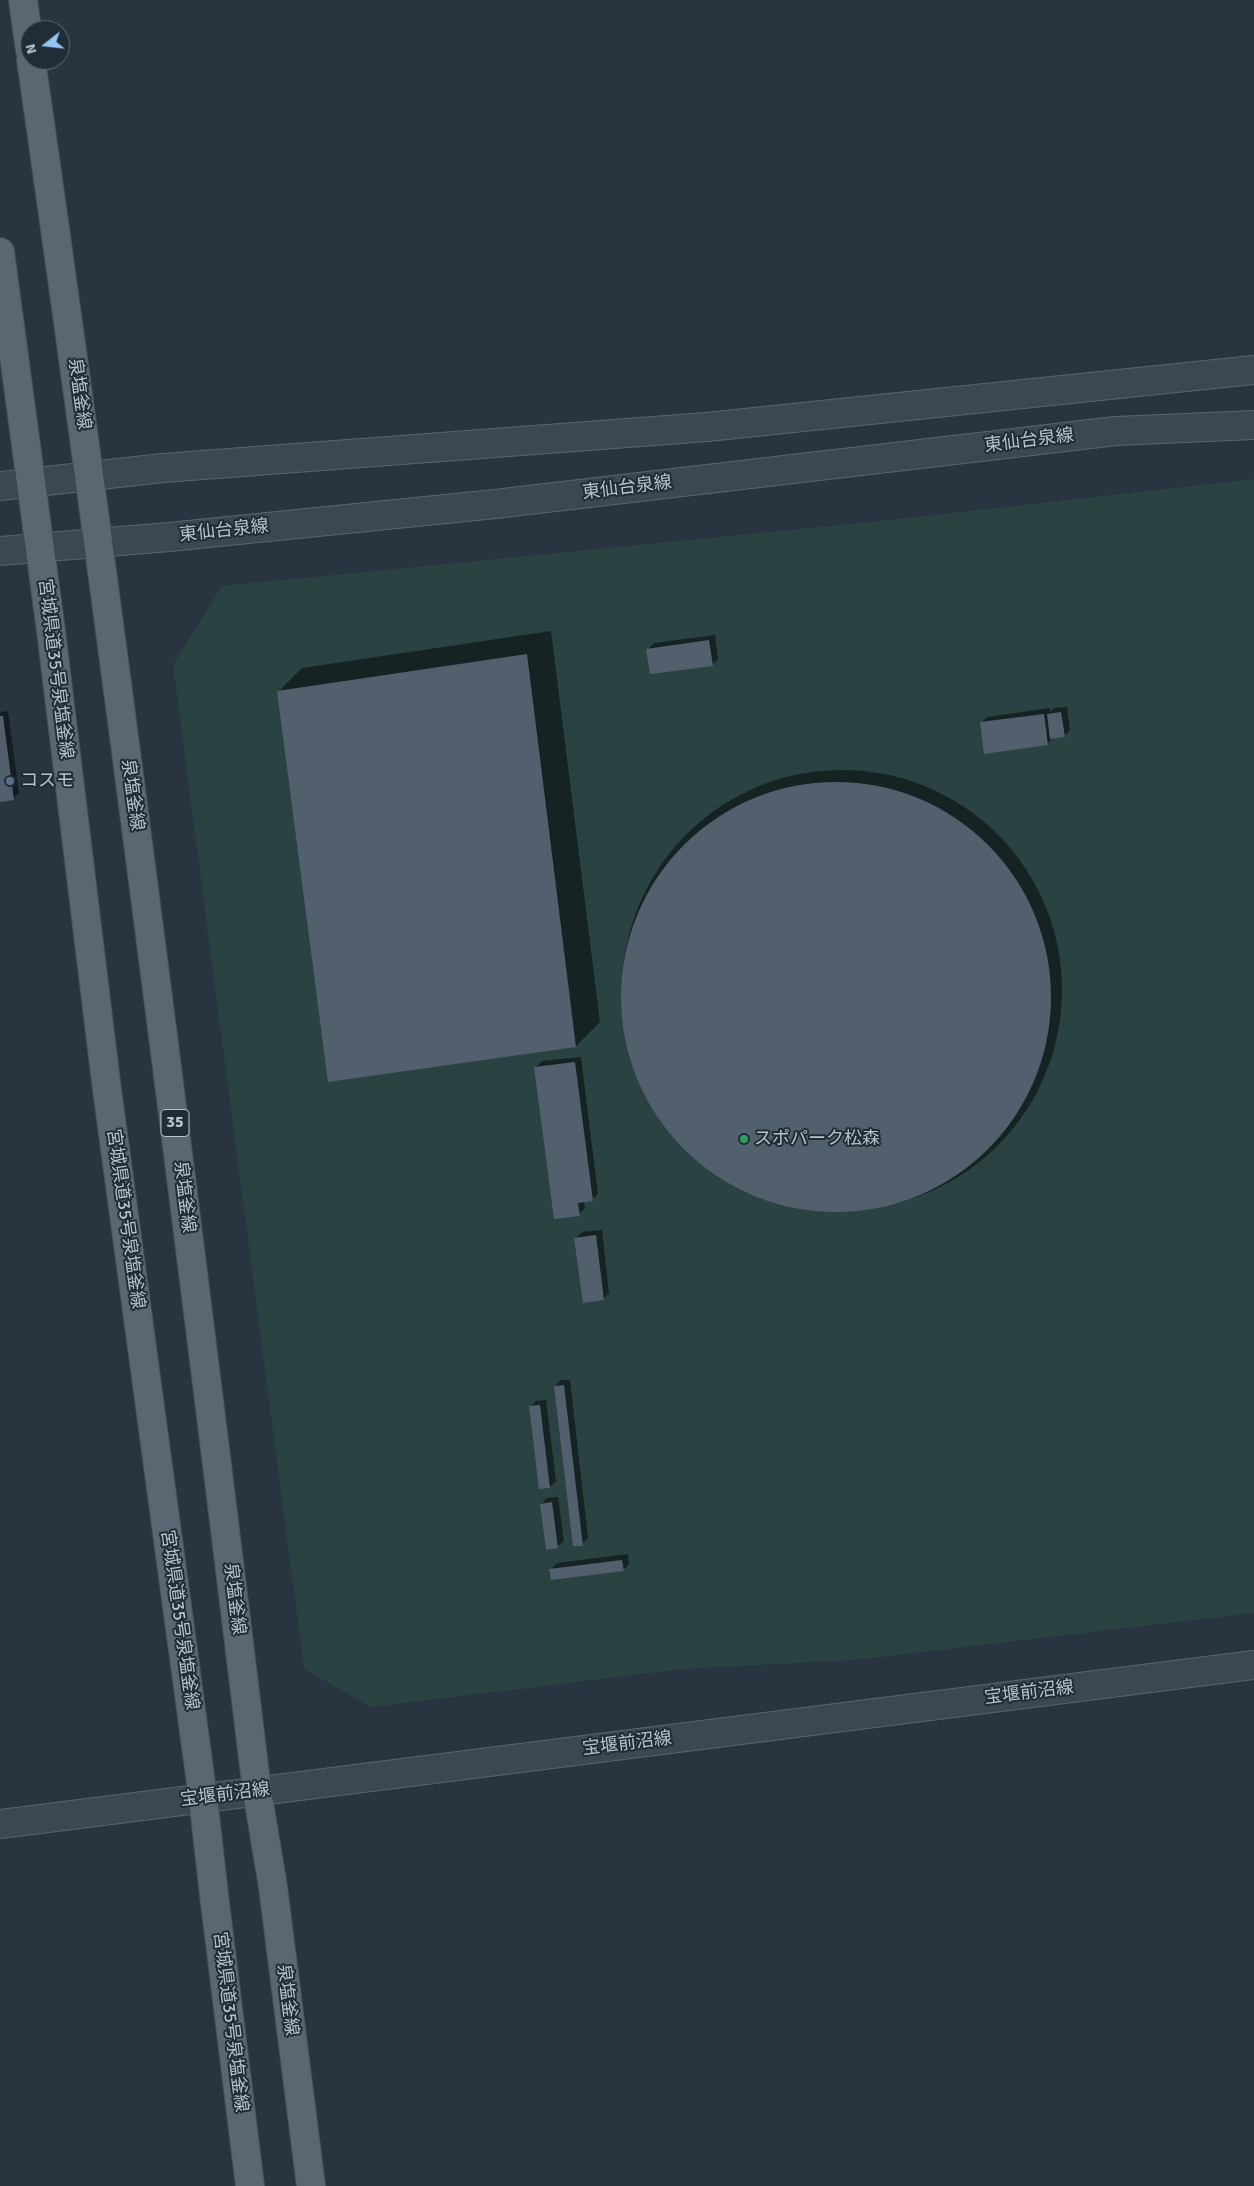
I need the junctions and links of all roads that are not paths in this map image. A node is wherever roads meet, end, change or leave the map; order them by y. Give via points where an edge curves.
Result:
1 (23, 0) edge
2 (26, 20) edge
3 (33, 70) edge
4 (0, 252) edge
5 (1254, 370) edge
6 (1254, 425) edge
7 (90, 476) junction
8 (32, 482) junction
9 (0, 486) edge
10 (99, 543) junction
11 (40, 548) junction
12 (0, 551) edge
13 (1254, 1665) edge
14 (257, 1791) junction
15 (203, 1798) junction
16 (0, 1824) edge
17 (250, 2186) edge
18 (311, 2186) edge

1 - 2 main road
3 - 7 main road, 泉塩釜線 / 35
4 - 8 main road, 宮城県道35号泉塩釜線
5 - 7 street via 707,427
6 - 10 street, 東仙台泉線 via 1116,430 495,504
7 - 8 street
7 - 10 main road, 泉塩釜線 / 35
8 - 9 street
8 - 11 main road, 宮城県道35号泉塩釜線
10 - 11 street, 東仙台泉線
10 - 14 main road, 泉塩釜線 / 35
11 - 12 street, 東仙台泉線
11 - 15 main road, 宮城県道35号泉塩釜線 via 106,1082
13 - 14 street, 宝堰前沼線
14 - 15 street, 宝堰前沼線
14 - 18 main road, 泉塩釜線 / 35 via 273,1887
15 - 16 street, 宝堰前沼線
15 - 17 main road, 宮城県道35号泉塩釜線

